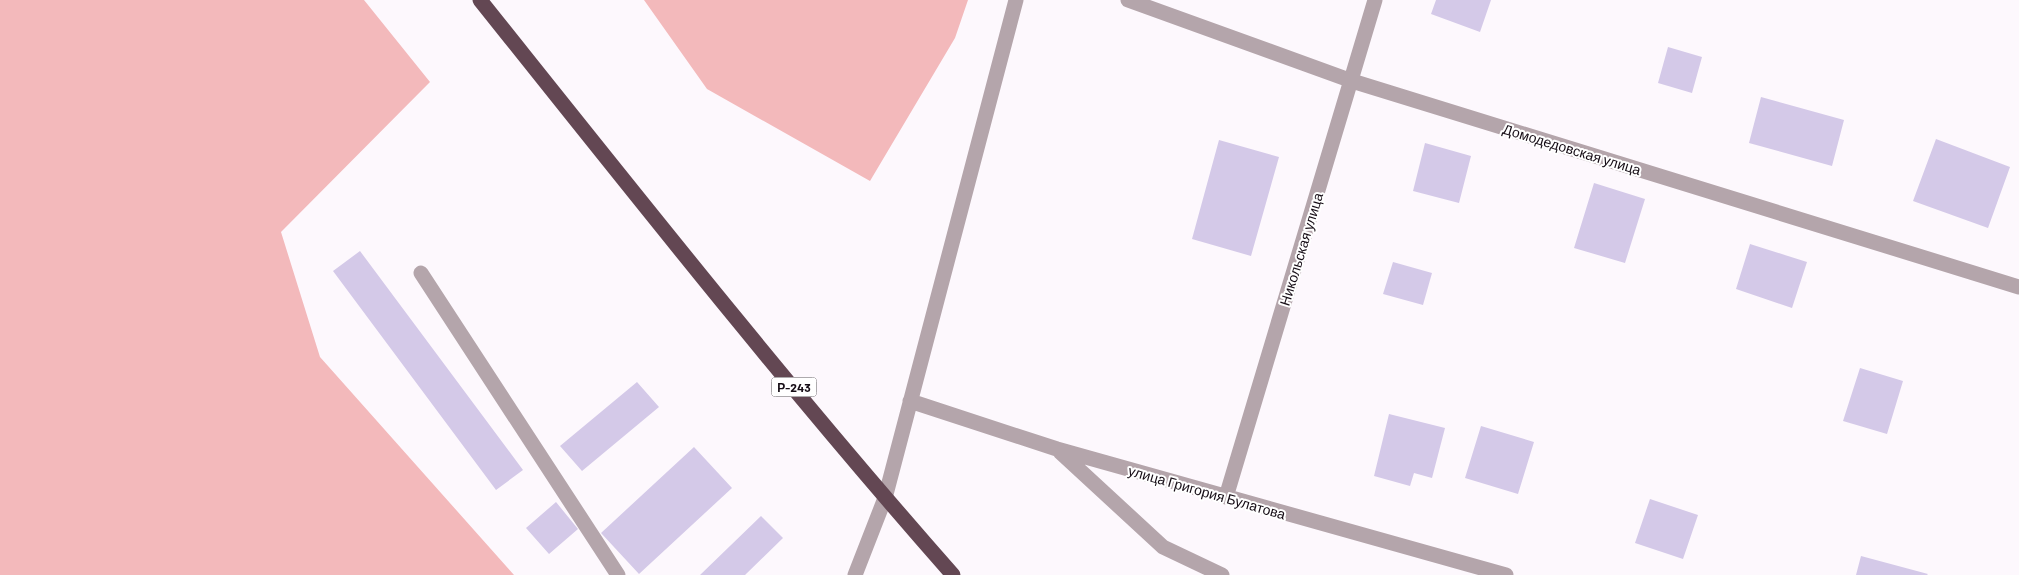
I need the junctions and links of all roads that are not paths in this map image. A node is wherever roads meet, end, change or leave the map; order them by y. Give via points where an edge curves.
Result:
1 (480, 0) edge
2 (1016, 0) edge
3 (1128, 0) edge
4 (1375, 0) edge
5 (1352, 81) junction
6 (421, 273) dead end
7 (2019, 287) edge
8 (910, 401) junction
9 (1057, 450) junction
10 (1226, 497) junction
11 (885, 498) junction
12 (618, 575) edge
13 (855, 575) edge
14 (953, 575) edge
15 (1222, 575) edge
16 (1506, 575) edge

1 - 11 highway, Р-243
2 - 8 street
3 - 5 street, Домодедовская улица
4 - 5 street, Никольская улица
5 - 7 street, Домодедовская улица
5 - 10 street, Никольская улица
6 - 12 street
8 - 9 street, улица Григория Булатова
8 - 11 street
9 - 10 street, улица Григория Булатова
9 - 15 street via 1163,547
10 - 16 street, улица Григория Булатова
11 - 13 street
11 - 14 highway, Р-243

